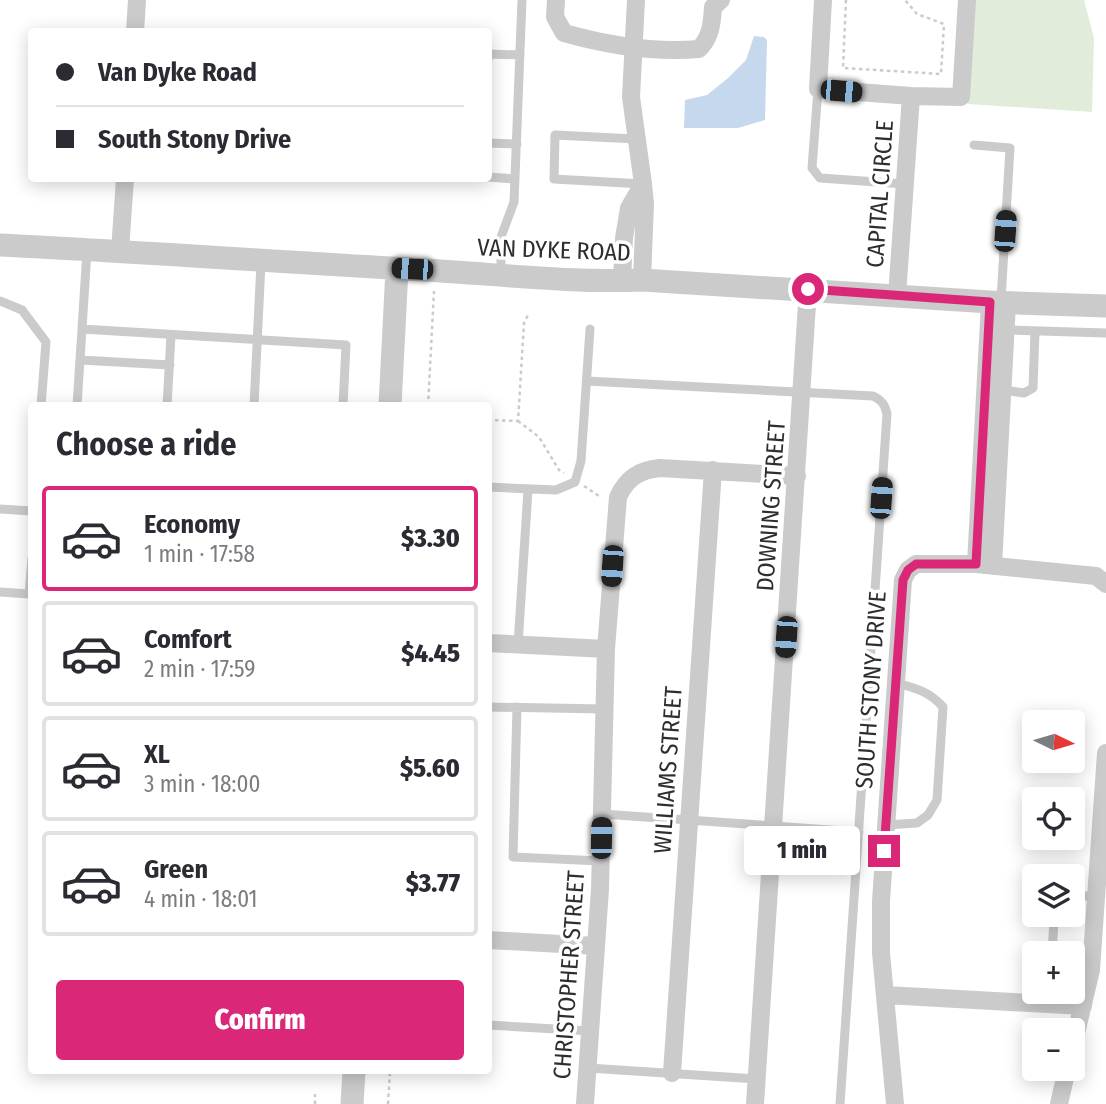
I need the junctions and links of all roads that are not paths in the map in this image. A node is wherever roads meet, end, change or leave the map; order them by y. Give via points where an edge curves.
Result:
1 (137, 0) edge
2 (522, 0) edge
3 (556, 0) edge
4 (636, 0) edge
5 (823, 0) edge
6 (967, 0) edge
7 (716, 2) edge
8 (135, 28) edge
9 (634, 46) junction
10 (492, 54) edge
11 (520, 55) junction
12 (818, 89) junction
13 (911, 96) junction
14 (636, 139) junction
15 (492, 143) edge
16 (517, 144) junction
17 (974, 145) dead end
18 (492, 177) edge
19 (515, 179) junction
20 (125, 182) edge
21 (643, 184) junction
22 (905, 184) junction
23 (0, 246) edge
24 (87, 249) junction
25 (120, 251) junction
26 (261, 261) junction
27 (397, 269) junction
28 (501, 276) junction
29 (632, 280) junction
30 (808, 289) junction
31 (897, 296) junction
32 (0, 301) edge
33 (999, 302) junction
34 (1106, 306) edge
35 (82, 329) junction
36 (590, 329) dead end
37 (1006, 330) junction
38 (1035, 331) junction
39 (1106, 333) edge
40 (171, 335) junction
41 (258, 340) junction
42 (80, 360) junction
43 (170, 365) junction
44 (587, 381) junction
45 (1003, 390) junction
46 (803, 392) junction
47 (41, 402) edge
48 (77, 402) edge
49 (167, 402) edge
50 (254, 402) edge
51 (343, 402) edge
52 (390, 402) edge
53 (713, 470) junction
54 (797, 476) junction
55 (492, 488) edge
56 (528, 489) junction
57 (0, 509) edge
58 (28, 511) edge
59 (984, 565) junction
60 (1106, 583) edge
61 (0, 592) edge
62 (28, 594) edge
63 (492, 643) edge
64 (518, 645) junction
65 (606, 649) junction
66 (896, 683) junction
67 (492, 707) edge
68 (517, 707) junction
69 (604, 709) junction
70 (1106, 753) edge
71 (602, 814) junction
72 (690, 820) junction
73 (773, 825) junction
74 (886, 825) junction
75 (859, 832) junction
76 (601, 861) junction
77 (1085, 896) edge
78 (1096, 896) junction
79 (492, 940) edge
80 (596, 946) junction
81 (886, 995) junction
82 (1022, 998) edge
83 (1074, 1004) edge
84 (1083, 1006) junction
85 (1080, 1018) edge
86 (492, 1025) edge
87 (590, 1031) junction
88 (588, 1068) junction
89 (672, 1073) junction
90 (354, 1074) edge
91 (757, 1079) junction
92 (1064, 1081) edge
93 (352, 1104) edge
94 (585, 1104) edge
95 (755, 1104) edge
96 (840, 1104) edge
97 (895, 1104) edge
98 (1059, 1104) edge

1 - 8 street
2 - 11 lane
3 - 9 street via 555,17 564,33
4 - 9 street
5 - 12 street
6 - 13 street via 961,97
7 - 9 street via 706,42 699,49 675,52
9 - 14 street via 631,97
10 - 11 lane
11 - 16 lane
12 - 13 street
12 - 22 lane via 812,168 820,178
13 - 22 street, CAPITAL CIRCLE
14 - 21 street
14 - 21 lane via 555,135 554,179
15 - 16 lane
16 - 19 lane
17 - 33 lane via 1010,148
18 - 19 lane
19 - 28 lane via 514,202 501,237
20 - 25 street
21 - 29 street via 629,208 624,238
22 - 31 street, CAPITAL CIRCLE
23 - 24 street, VAN DYKE ROAD
24 - 25 street, VAN DYKE ROAD
24 - 35 lane
25 - 26 street, VAN DYKE ROAD
26 - 27 street, VAN DYKE ROAD
26 - 41 lane
27 - 28 street, VAN DYKE ROAD
27 - 52 street
28 - 29 street, VAN DYKE ROAD
29 - 30 street, VAN DYKE ROAD
30 - 31 street, VAN DYKE ROAD
30 - 46 street, DOWNING STREET
31 - 33 street, VAN DYKE ROAD
32 - 47 lane via 22,310 46,342
33 - 34 street, VAN DYKE ROAD
33 - 37 street
33 - 59 street
35 - 40 lane
35 - 42 lane
36 - 44 lane
37 - 38 lane
37 - 45 street
38 - 39 lane
38 - 45 lane via 1033,388 1024,393
40 - 41 lane
40 - 43 lane
41 - 50 lane
41 - 51 lane via 346,345
42 - 43 lane
42 - 48 lane
43 - 49 lane
44 - 46 lane
44 - 56 lane via 581,461 575,480 556,490
45 - 59 street
46 - 54 street, DOWNING STREET
46 - 75 lane via 873,396 887,414
53 - 54 street, CHRISTOPHER STREET
53 - 65 street, CHRISTOPHER STREET via 648,469 623,486 615,510
53 - 72 street, WILLIAMS STREET
54 - 73 street, DOWNING STREET
55 - 56 lane
56 - 64 lane
57 - 58 lane
59 - 60 street, SOUTH STONY DRIVE via 1096,576
59 - 66 street, SOUTH STONY DRIVE via 916,564 908,570 903,580
61 - 62 lane
63 - 64 street
64 - 65 street
65 - 69 street, CHRISTOPHER STREET
66 - 74 street, SOUTH STONY DRIVE
66 - 74 lane via 919,688 943,707 937,800 917,823
67 - 68 lane
68 - 69 lane
68 - 76 lane via 513,857
69 - 71 street, CHRISTOPHER STREET
70 - 78 street
71 - 72 lane
71 - 76 street, CHRISTOPHER STREET
72 - 73 lane
72 - 89 street, WILLIAMS STREET
73 - 75 lane
73 - 91 street, DOWNING STREET
74 - 81 street, SOUTH STONY DRIVE via 881,953
75 - 96 lane
76 - 80 street, CHRISTOPHER STREET
77 - 78 lane
78 - 84 street via 1091,970
79 - 80 street
80 - 87 street, CHRISTOPHER STREET
81 - 82 street
81 - 97 street, SOUTH STONY DRIVE
83 - 84 street
84 - 85 street
86 - 87 lane
87 - 88 street, CHRISTOPHER STREET
88 - 89 lane
88 - 94 street, CHRISTOPHER STREET
89 - 91 lane
90 - 93 street
91 - 95 street, DOWNING STREET
92 - 98 street

